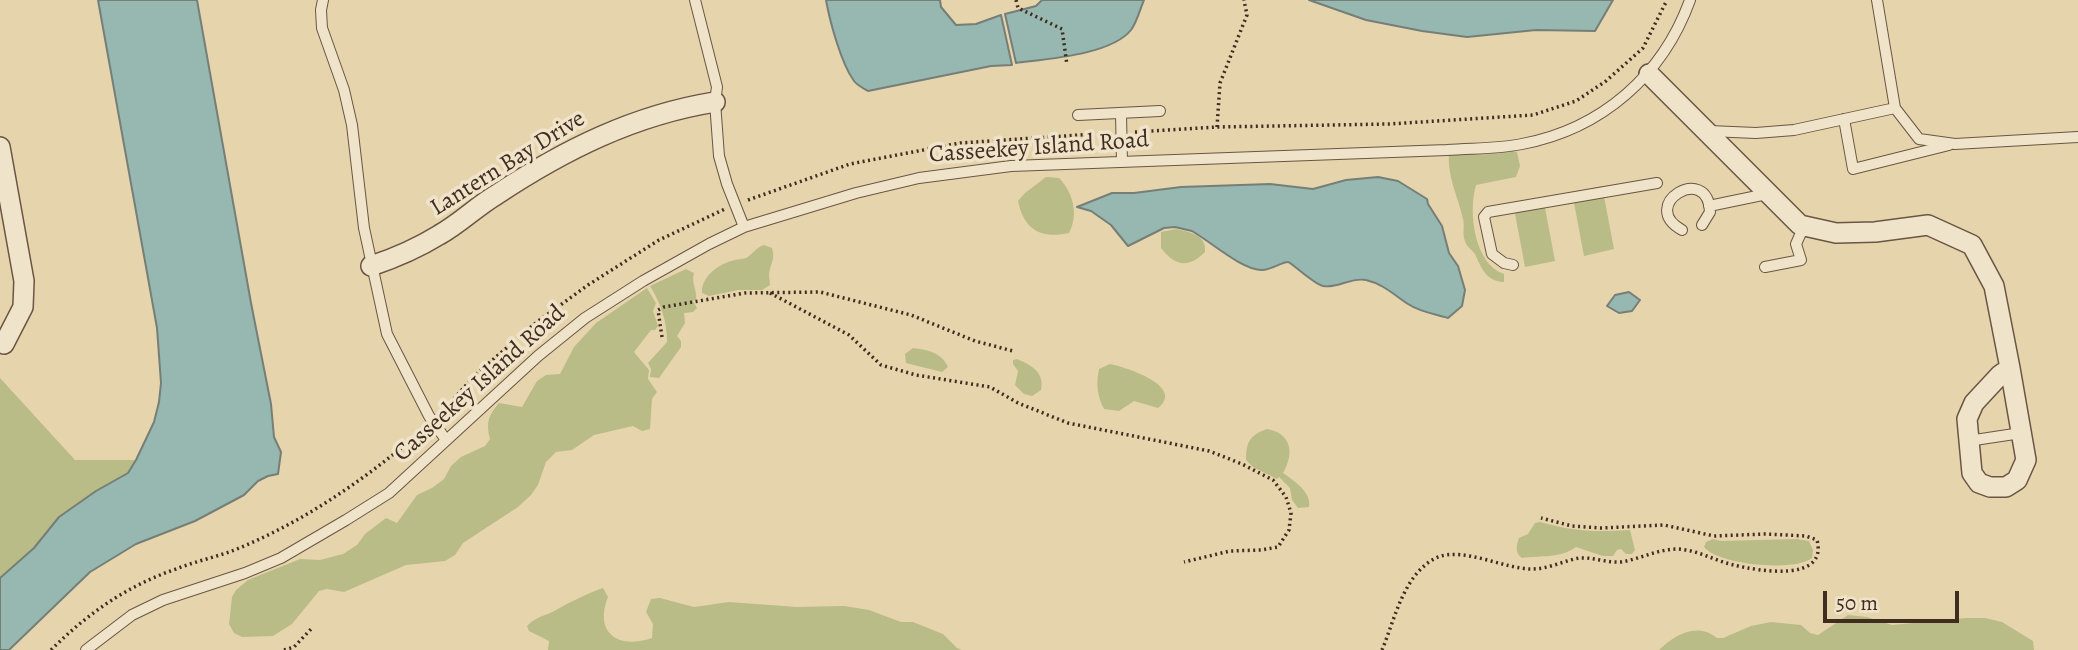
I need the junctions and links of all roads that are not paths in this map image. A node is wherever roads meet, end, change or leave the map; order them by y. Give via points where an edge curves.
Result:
1 (323, 0) edge
2 (695, 0) edge
3 (1690, 0) edge
4 (1877, 0) edge
5 (1649, 74) junction
6 (715, 102) junction
7 (1895, 108) junction
8 (1160, 111) dead end
9 (1121, 113) junction
10 (1078, 115) dead end
11 (1844, 119) junction
12 (1706, 131) junction
13 (2078, 137) edge
14 (1955, 144) junction
15 (0, 147) edge
16 (1122, 162) junction
17 (1657, 183) dead end
18 (1768, 194) junction
19 (1709, 206) junction
20 (1702, 225) dead end
21 (1804, 226) junction
22 (744, 228) junction
23 (1682, 230) dead end
24 (1513, 265) dead end
25 (371, 266) junction
26 (1765, 267) dead end
27 (4, 344) dead end
28 (2010, 368) junction
29 (2021, 433) junction
30 (446, 440) junction
31 (1968, 441) junction
32 (86, 650) edge

1 - 25 lane via 322,28 352,125
2 - 6 lane via 717,87
3 - 5 lane, Casseekey Island Road via 1676,36
4 - 7 lane
5 - 12 street
5 - 16 lane, Casseekey Island Road via 1594,117 1564,132 1519,145
6 - 22 lane via 719,156
6 - 25 street, Lantern Bay Drive via 640,119 594,137 494,196 440,235
7 - 11 lane
7 - 14 lane via 1919,139
8 - 9 lane
9 - 10 lane
9 - 16 lane
11 - 12 lane via 1794,130
11 - 14 lane via 1853,169
12 - 18 street
13 - 14 lane
15 - 27 street via 24,281 23,307
16 - 22 lane, Casseekey Island Road via 1011,166 919,178
17 - 24 lane via 1488,212 1484,216 1492,254
18 - 19 lane
18 - 21 street
19 - 20 lane
19 - 23 lane via 1697,190 1676,193 1669,203 1669,217
21 - 26 lane via 1796,244 1801,260
21 - 28 street via 1836,233 1928,225 1972,245 1994,286
22 - 30 lane, Casseekey Island Road via 643,281 585,318
25 - 30 lane via 387,334
28 - 29 street
28 - 31 street via 1969,410
29 - 31 lane
29 - 31 street via 2025,466 2017,480 2002,487 1984,485 1975,478
30 - 32 lane, Casseekey Island Road via 389,493 281,558 163,600 132,615

